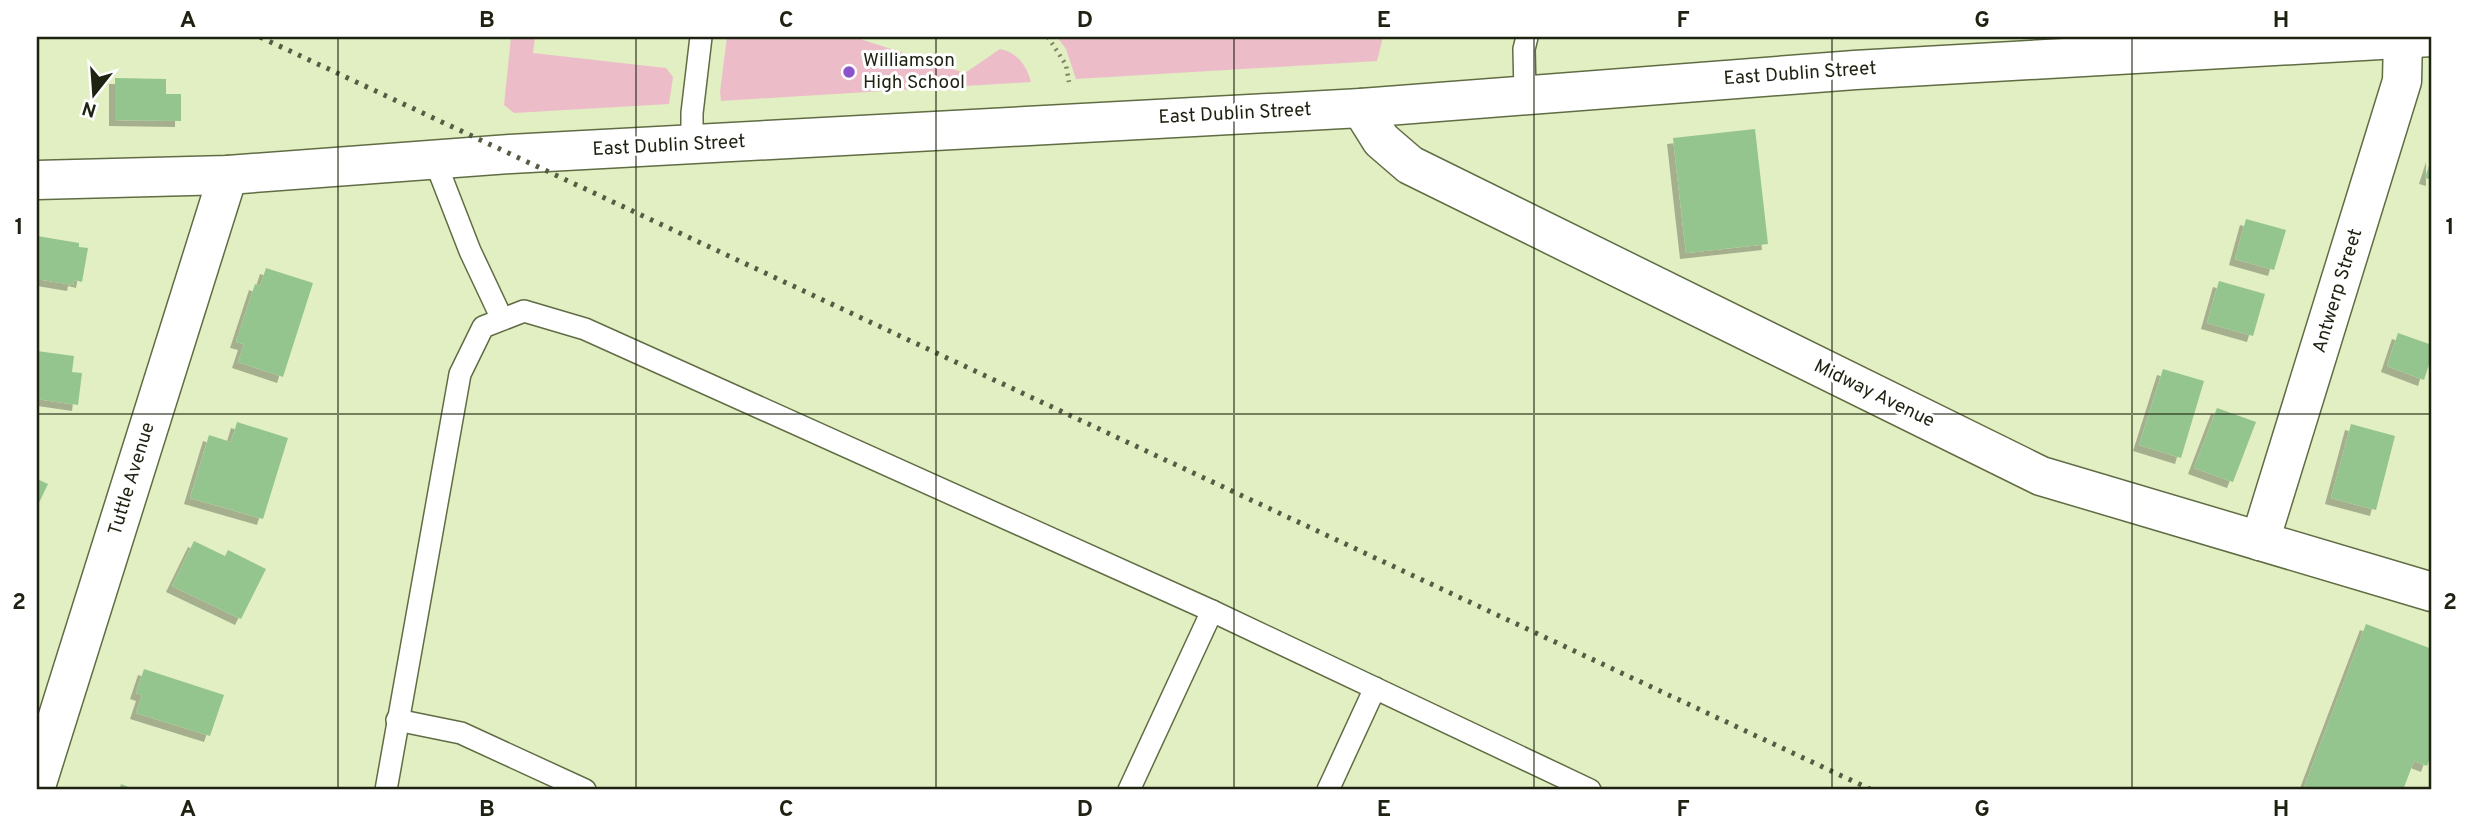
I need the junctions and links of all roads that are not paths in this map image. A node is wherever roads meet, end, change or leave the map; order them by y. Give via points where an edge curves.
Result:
1 (701, 37) edge
2 (1527, 37) edge
3 (2418, 38) edge
4 (2240, 43) edge
5 (1525, 94) junction
6 (1361, 108) junction
7 (692, 145) junction
8 (435, 161) junction
9 (228, 175) junction
10 (37, 180) edge
11 (502, 319) junction
12 (2260, 541) junction
13 (2432, 592) edge
14 (1212, 611) junction
15 (1375, 688) junction
16 (397, 720) junction
17 (37, 783) edge
18 (386, 790) edge
19 (585, 790) edge
20 (1129, 790) edge
21 (1328, 790) edge
22 (1590, 790) edge

1 - 7 lane
2 - 5 lane
3 - 4 street, East Dublin Street
3 - 12 street, Antwerp Street
4 - 5 street, East Dublin Street
5 - 6 street, East Dublin Street
6 - 7 street, East Dublin Street
6 - 12 street, Midway Avenue via 1381,140 1410,165 2041,476
7 - 8 street, East Dublin Street
8 - 9 street, East Dublin Street
8 - 11 lane
9 - 10 street, East Dublin Street
9 - 17 street, Tuttle Avenue
11 - 14 lane via 524,311 585,329
11 - 16 lane via 483,327 460,374
12 - 13 street, Midway Avenue
14 - 15 lane
14 - 20 lane
15 - 21 lane
15 - 22 lane
16 - 18 lane
16 - 19 lane via 461,733

